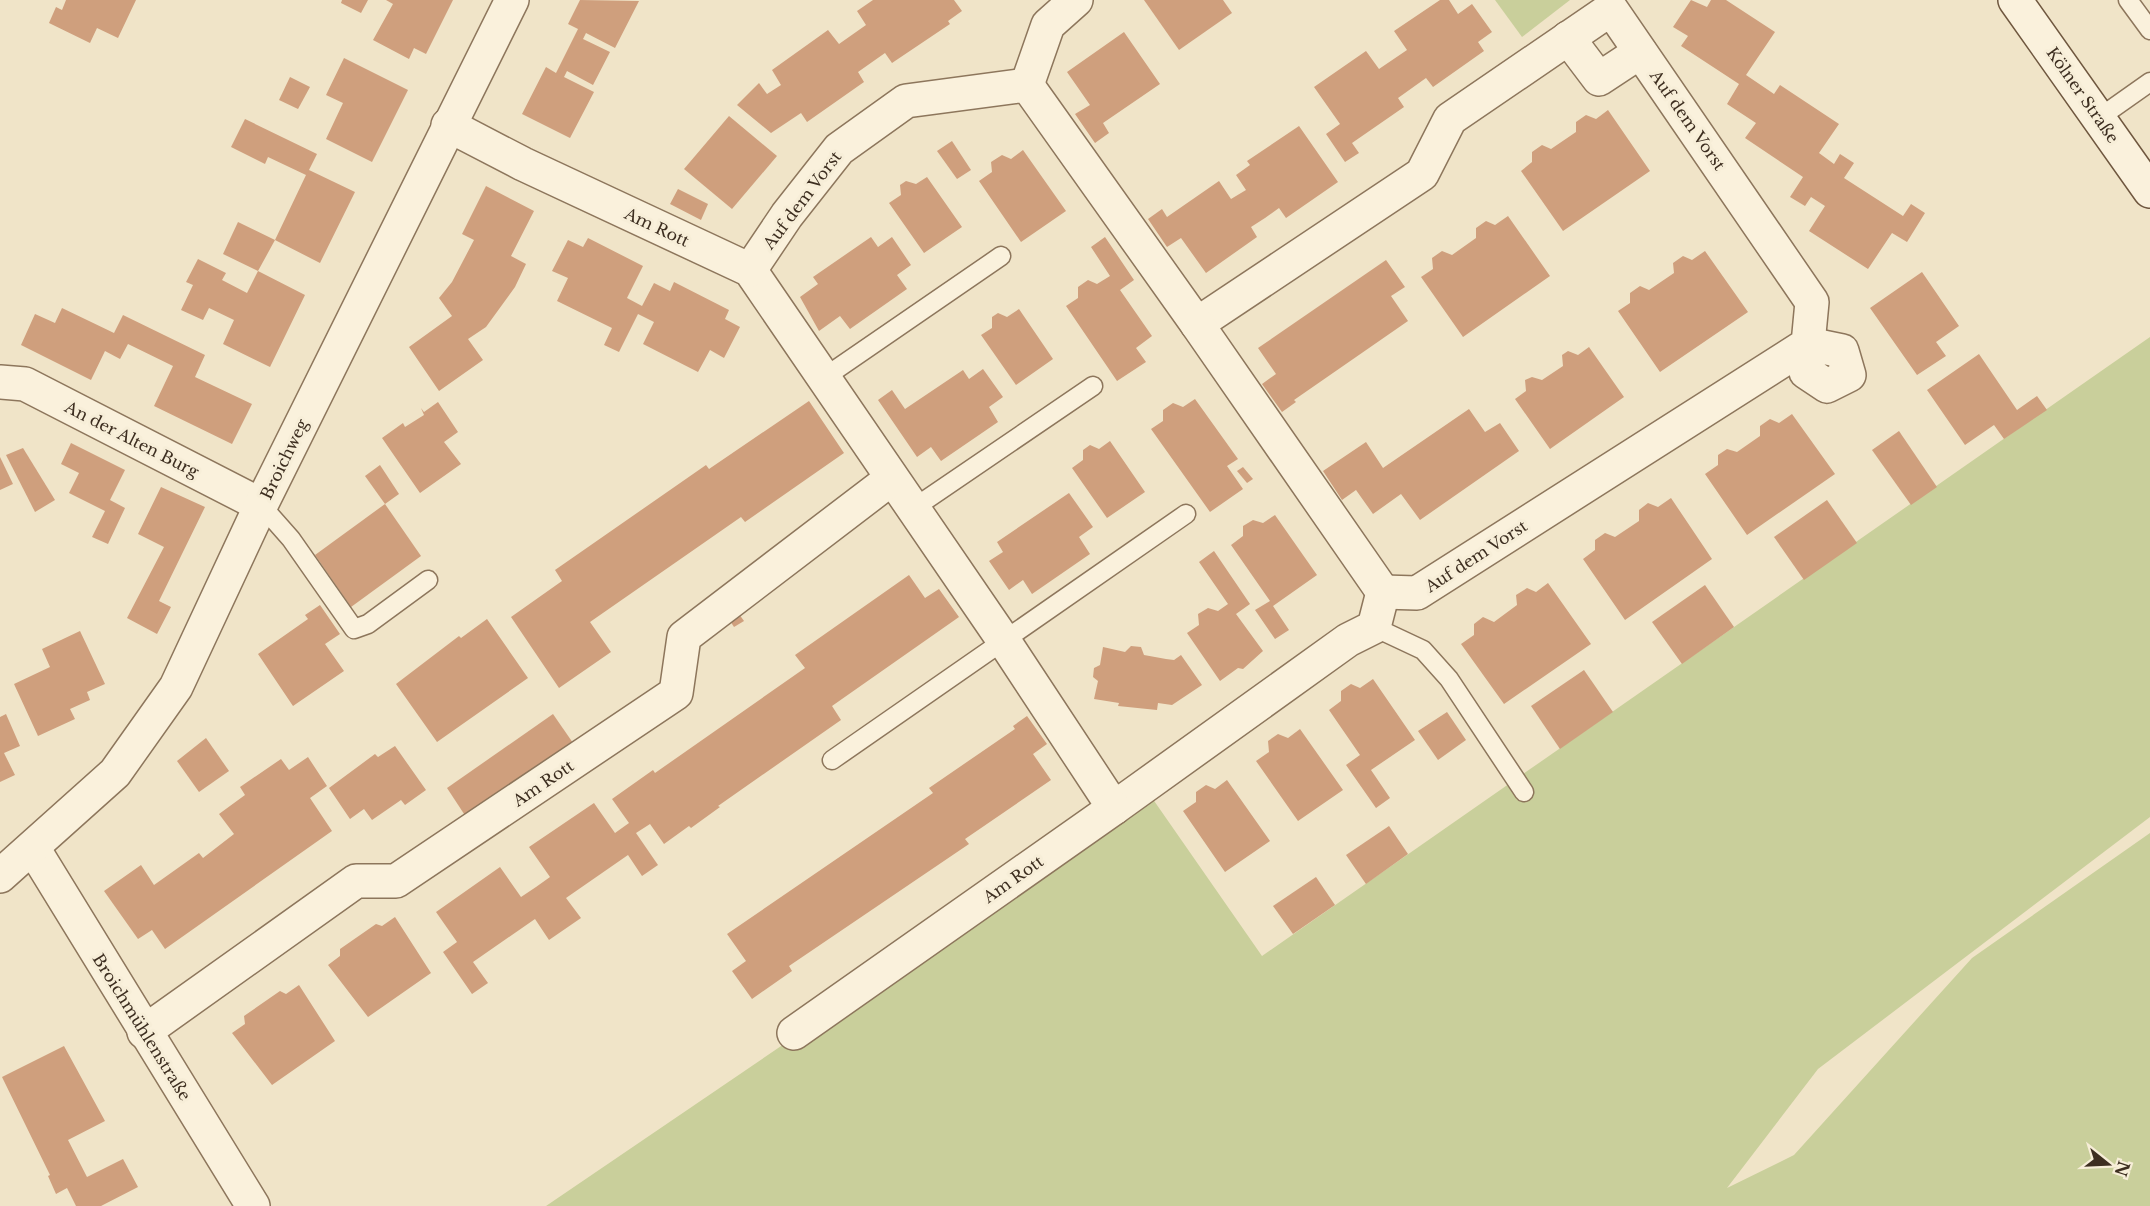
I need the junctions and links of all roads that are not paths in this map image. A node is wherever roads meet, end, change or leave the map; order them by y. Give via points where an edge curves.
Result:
1 (512, 0) edge
2 (1076, 0) edge
3 (2015, 0) edge
4 (2128, 0) edge
5 (2150, 30) edge
6 (1568, 38) junction
7 (1640, 52) junction
8 (2150, 82) edge
9 (1027, 85) junction
10 (2099, 118) junction
11 (448, 125) junction
12 (2150, 191) edge
13 (1001, 256) dead end
14 (750, 270) junction
15 (1197, 324) junction
16 (825, 376) junction
17 (0, 382) edge
18 (1093, 386) dead end
19 (891, 479) junction
20 (261, 505) junction
21 (914, 508) junction
22 (1186, 514) dead end
23 (428, 580) dead end
24 (1383, 592) junction
25 (1374, 627) junction
26 (1004, 641) junction
27 (832, 760) dead end
28 (1524, 792) dead end
29 (1114, 808) junction
30 (33, 848) junction
31 (0, 876) edge
32 (144, 1032) junction
33 (794, 1033) dead end
34 (253, 1206) edge

1 - 11 street, Broichweg
2 - 9 street via 1048,25
3 - 10 street, Kölner Straße
4 - 5 lane
6 - 7 street, Auf dem Vorst via 1599,79
6 - 7 street, Auf dem Vorst via 1611,9
6 - 15 street, Auf dem Vorst via 1450,119 1422,174
7 - 24 street, Auf dem Vorst via 1812,302 1808,344 1417,593
8 - 10 lane
9 - 14 street, Auf dem Vorst via 906,100 839,149
9 - 15 street
10 - 12 street, Kölner Straße
11 - 14 street, Am Rott
11 - 20 street, Broichweg
13 - 16 lane
14 - 16 street, Am Rott
15 - 24 street
16 - 19 street, Am Rott
17 - 20 street, An der Alten Burg via 25,384
18 - 21 lane
19 - 21 street, Am Rott
19 - 32 street, Am Rott via 684,637 676,693 396,881 356,881
20 - 23 lane via 291,539 354,629 368,624
20 - 30 street, Broichweg via 176,687 115,773
21 - 26 street, Am Rott
22 - 26 lane
24 - 25 street
25 - 28 lane via 1423,650 1449,679
25 - 29 street, Am Rott via 1348,640
26 - 27 lane
26 - 29 street, Am Rott
29 - 33 street, Am Rott
30 - 31 street, Broichweg
30 - 32 street, Broichmühlenstraße
32 - 34 street, Broichmühlenstraße

